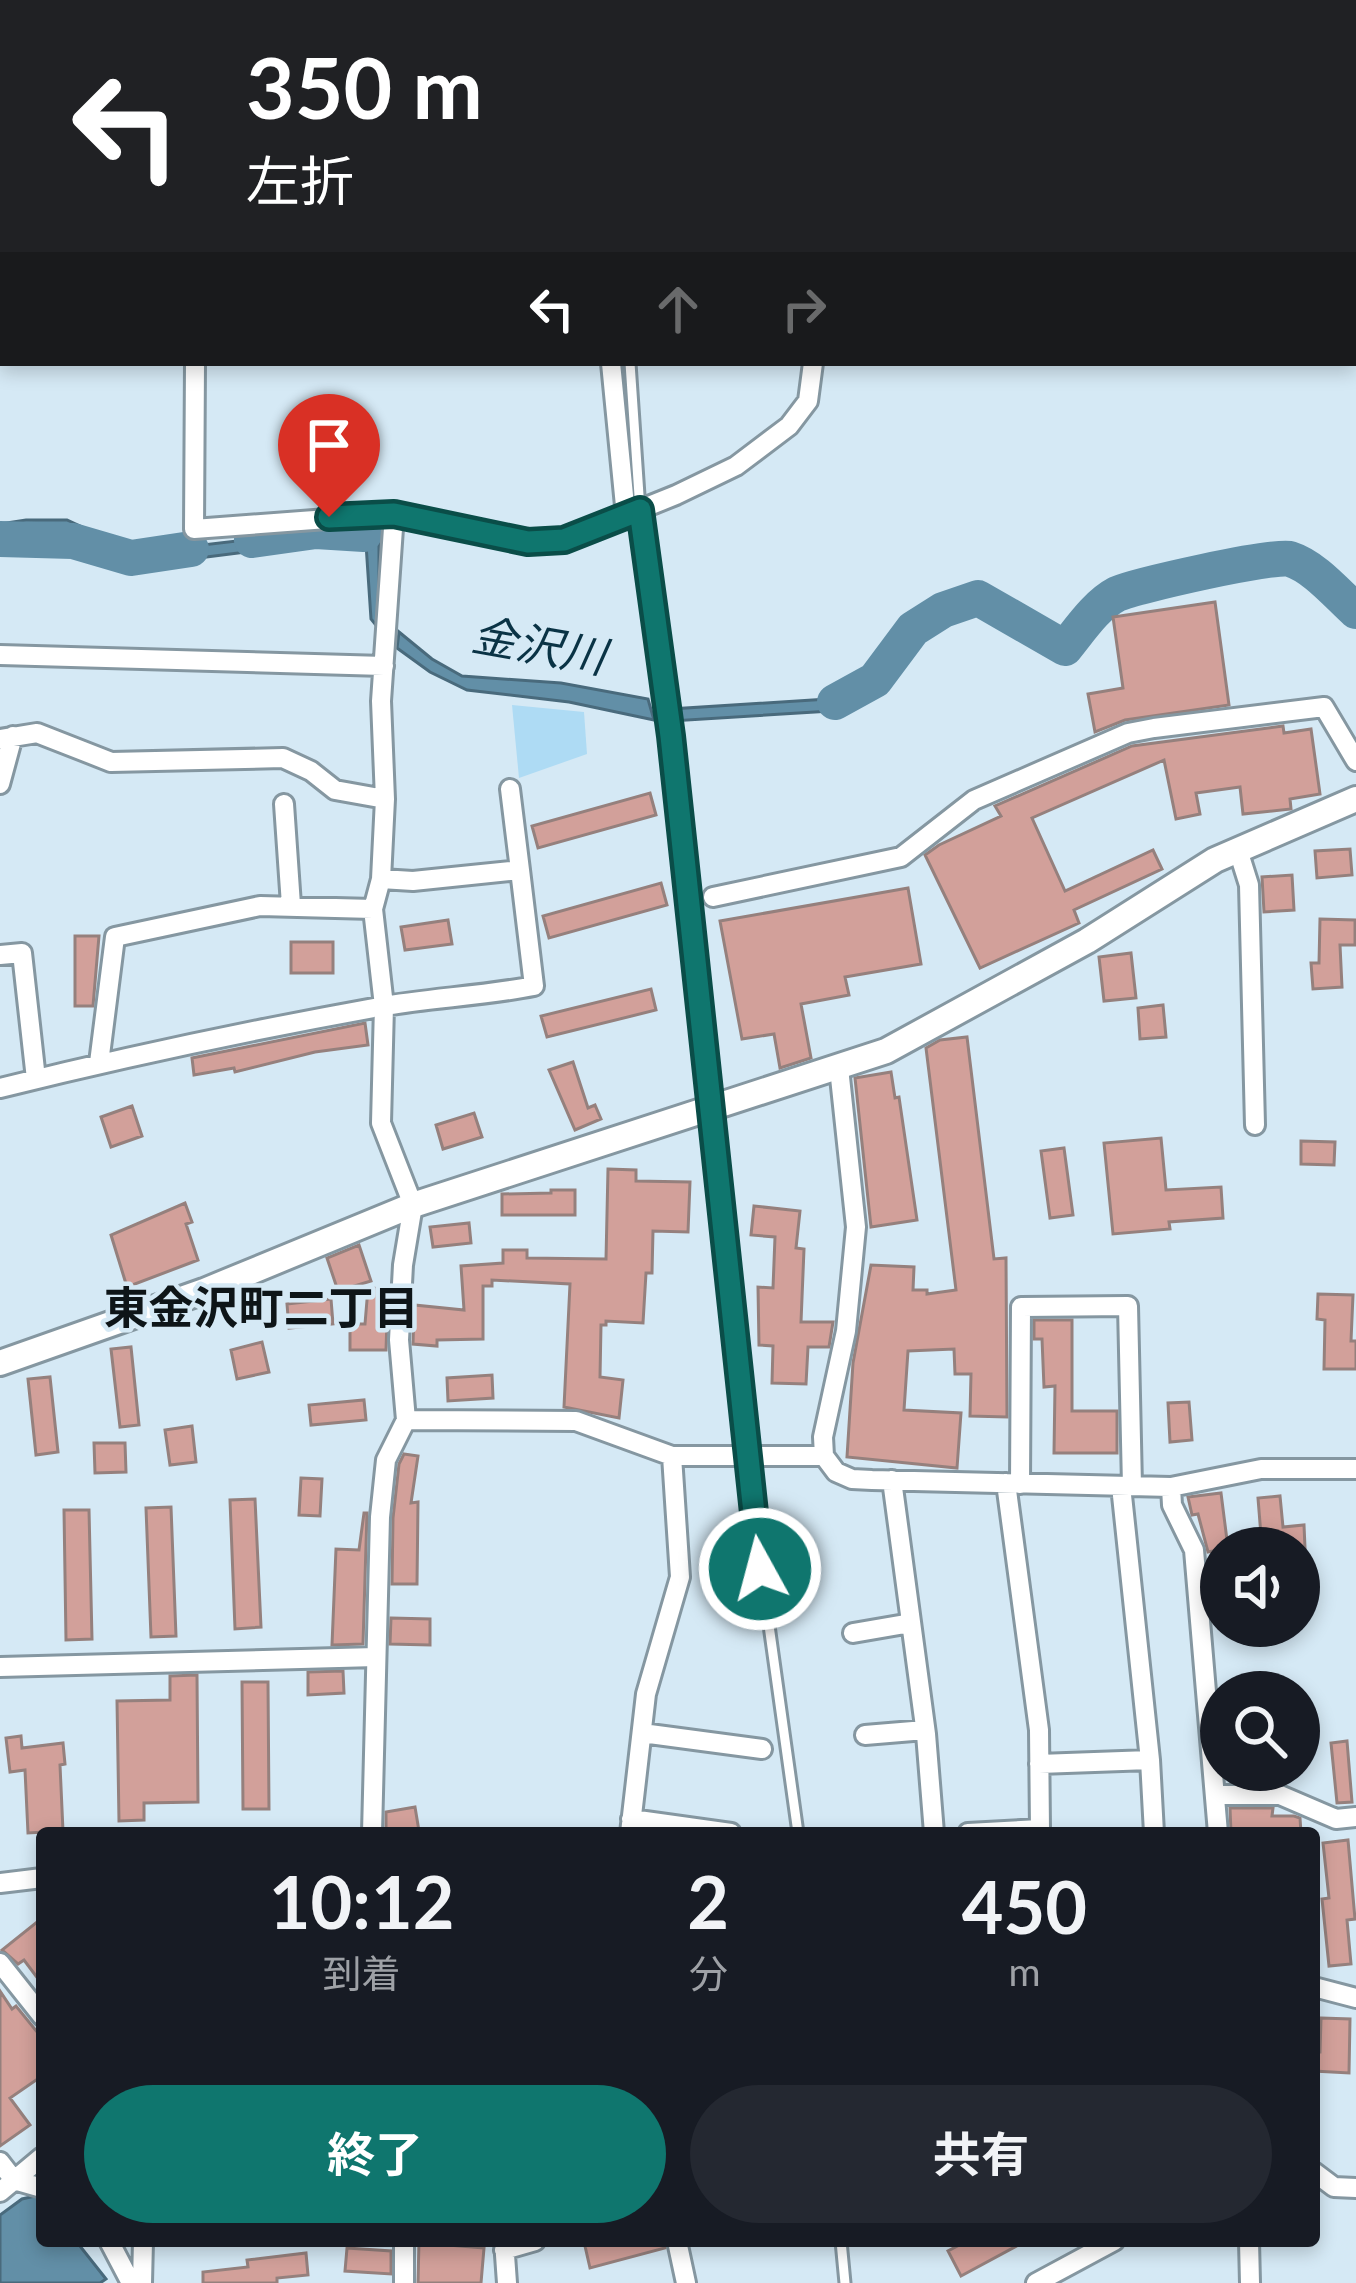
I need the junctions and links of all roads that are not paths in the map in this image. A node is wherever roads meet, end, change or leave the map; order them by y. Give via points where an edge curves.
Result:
1 (195, 366) edge
2 (611, 366) edge
3 (630, 366) edge
4 (813, 366) edge
5 (633, 513) junction
6 (394, 514) junction
7 (0, 655) edge
8 (384, 666) junction
9 (7, 737) edge
10 (1356, 761) edge
11 (0, 784) edge
12 (510, 789) dead end
13 (1356, 799) edge
14 (386, 800) junction
15 (284, 804) dead end
16 (1238, 850) junction
17 (520, 870) junction
18 (381, 879) junction
19 (713, 897) dead end
20 (291, 905) junction
21 (373, 908) junction
22 (0, 955) edge
23 (384, 1006) junction
24 (99, 1064) junction
25 (839, 1068) junction
26 (36, 1079) junction
27 (0, 1088) edge
28 (712, 1108) junction
29 (1255, 1125) dead end
30 (413, 1205) junction
31 (0, 1363) edge
32 (406, 1420) junction
33 (672, 1456) junction
34 (824, 1456) junction
35 (746, 1457) junction
36 (1356, 1468) edge
37 (892, 1480) junction
38 (1013, 1483) junction
39 (1126, 1486) junction
40 (1171, 1486) junction
41 (911, 1624) junction
42 (853, 1634) dead end
43 (376, 1657) junction
44 (0, 1666) edge
45 (926, 1730) junction
46 (642, 1733) junction
47 (866, 1735) dead end
48 (762, 1749) dead end
49 (1150, 1760) junction
50 (1040, 1764) junction
51 (1217, 1795) junction
52 (1356, 1817) edge
53 (630, 1826) edge
54 (372, 1827) edge
55 (797, 1827) edge
56 (934, 1827) edge
57 (1040, 1827) edge
58 (1154, 1827) edge
59 (1218, 1827) edge
60 (36, 1879) edge
61 (0, 1883) edge
62 (0, 1963) edge
63 (1320, 1989) edge
64 (1356, 1999) edge
65 (36, 2008) edge
66 (0, 2162) edge
67 (36, 2162) edge
68 (1320, 2176) edge
69 (7, 2186) edge
70 (1356, 2188) edge
71 (113, 2247) edge
72 (142, 2247) edge
73 (404, 2247) edge
74 (504, 2247) edge
75 (678, 2247) edge
76 (842, 2247) edge
77 (1103, 2247) edge
78 (1249, 2247) edge
79 (131, 2283) edge
80 (142, 2283) edge
81 (404, 2283) edge
82 (507, 2283) edge
83 (686, 2283) edge
84 (845, 2283) edge
85 (1036, 2283) edge
86 (1250, 2283) edge

1 - 6 street via 194,529
2 - 5 street
3 - 5 lane
4 - 5 street via 808,401 789,426 736,466
5 - 6 street via 564,540 528,542
5 - 28 lane via 664,682
6 - 8 street
7 - 8 street
8 - 14 street
9 - 11 street
9 - 14 street via 37,733 111,762 283,758 335,790
10 - 19 street via 1324,707 1128,733 974,800 901,857
12 - 17 street
13 - 16 street
14 - 18 street
15 - 20 street
16 - 25 street via 886,1051
16 - 29 street via 1249,886
17 - 18 street
17 - 23 street via 534,986
18 - 21 street
20 - 21 street
20 - 24 street via 115,937
21 - 23 street
22 - 26 street via 22,953
23 - 24 street
23 - 30 street via 381,1123
24 - 26 street
25 - 28 street
25 - 34 street via 856,1227
26 - 27 street
28 - 30 street
28 - 35 lane
30 - 31 street
30 - 32 street via 399,1340
32 - 33 street via 577,1421
32 - 43 street via 386,1460
33 - 35 street
33 - 46 street via 680,1577
34 - 35 street
34 - 37 street via 853,1479
35 - 55 lane
36 - 40 street via 1261,1469
37 - 38 street
37 - 41 street
38 - 39 street
38 - 39 street via 1021,1306 1128,1306
38 - 50 street
39 - 40 street
39 - 49 street
40 - 51 street via 1194,1550
41 - 42 street
41 - 45 street
43 - 44 street
43 - 54 street
45 - 47 street
45 - 56 street
46 - 48 street
46 - 53 street
49 - 50 street
49 - 58 street
50 - 57 street
51 - 52 street via 1280,1795 1336,1819
51 - 59 street
60 - 61 street
62 - 65 street
63 - 64 street
66 - 69 street
67 - 69 street
68 - 70 street
71 - 79 street
72 - 80 street
73 - 81 street
74 - 82 street
75 - 83 street
76 - 84 lane
77 - 85 street
78 - 86 street

